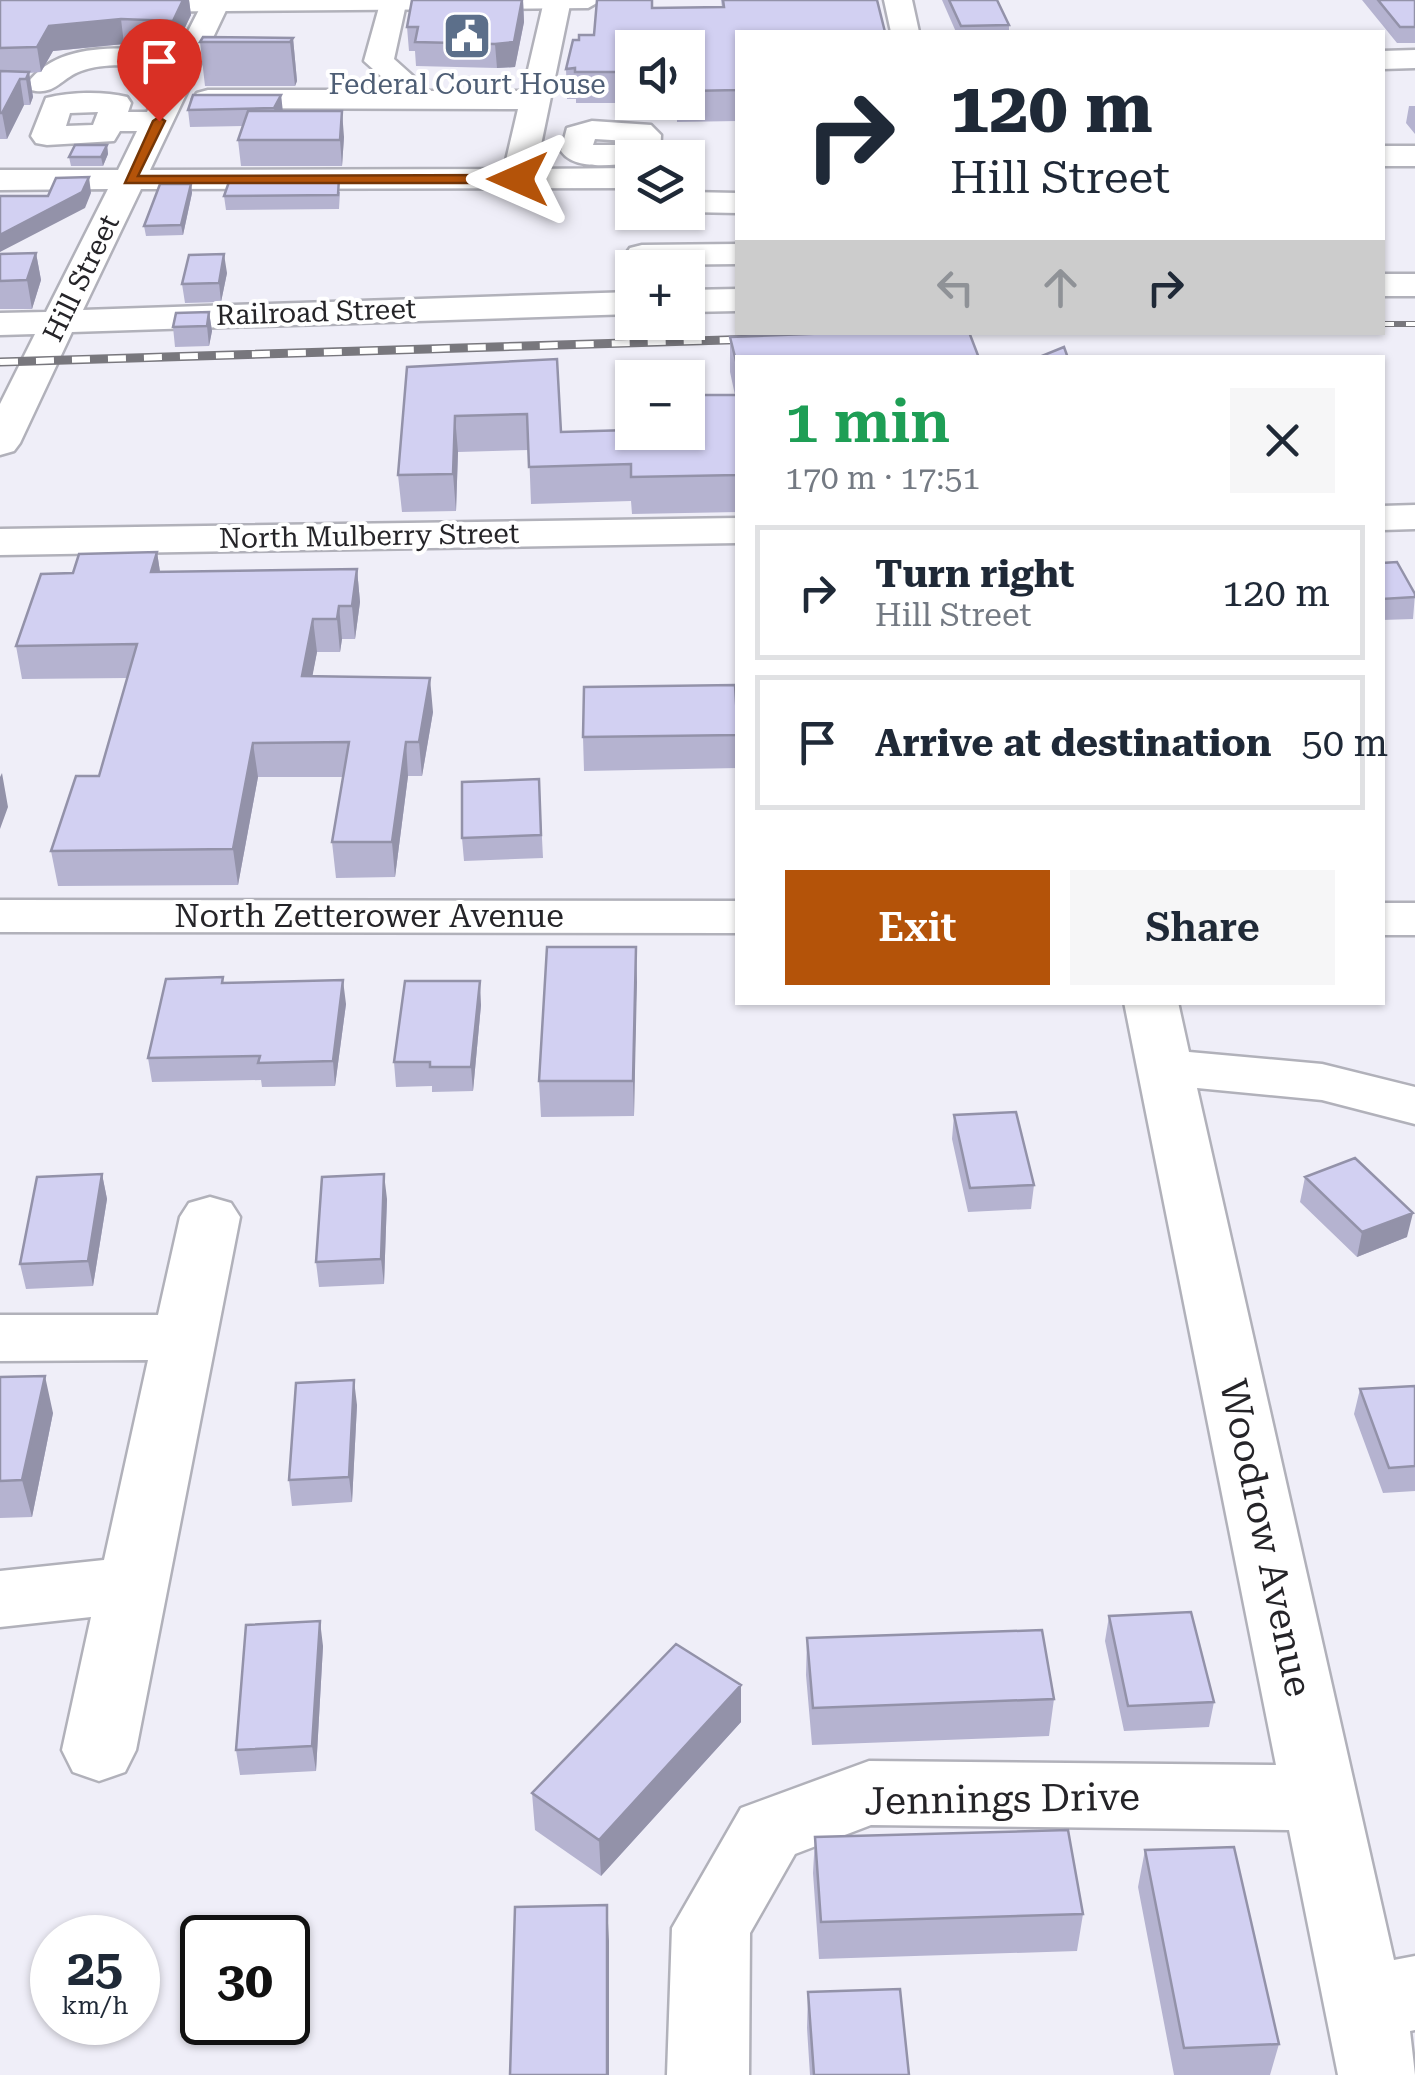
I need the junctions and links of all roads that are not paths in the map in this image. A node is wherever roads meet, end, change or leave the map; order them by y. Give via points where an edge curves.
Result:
1 (898, 0) edge
2 (573, 1) edge
3 (92, 2) edge
4 (232, 2) edge
5 (348, 2) edge
6 (397, 2) edge
7 (0, 5) edge
8 (905, 30) edge
9 (1415, 59) edge
10 (1385, 60) edge
11 (176, 86) junction
12 (396, 87) junction
13 (535, 97) junction
14 (110, 122) dead end
15 (482, 147) junction
16 (424, 155) junction
17 (1385, 156) edge
18 (1415, 156) edge
19 (615, 167) edge
20 (705, 178) edge
21 (735, 178) edge
22 (518, 179) junction
23 (0, 180) edge
24 (130, 180) junction
25 (705, 202) edge
26 (735, 203) edge
27 (735, 228) edge
28 (642, 250) edge
29 (735, 254) edge
30 (705, 256) edge
31 (1415, 284) edge
32 (1385, 285) edge
33 (735, 300) edge
34 (705, 301) edge
35 (615, 304) edge
36 (58, 321) junction
37 (0, 324) edge
38 (0, 444) edge
39 (1415, 517) edge
40 (1385, 518) edge
41 (735, 530) edge
42 (0, 542) edge
43 (0, 916) edge
44 (735, 917) edge
45 (1385, 918) edge
46 (1415, 918) edge
47 (1152, 1005) edge
48 (1166, 1069) junction
49 (1415, 1106) edge
50 (210, 1217) dead end
51 (184, 1337) junction
52 (0, 1338) edge
53 (132, 1585) junction
54 (0, 1599) edge
55 (98, 1750) dead end
56 (1322, 1798) junction
57 (1386, 2024) edge
58 (708, 2075) edge

1 - 8 street
2 - 6 street
2 - 13 street
3 - 4 street
3 - 7 street
4 - 5 street
4 - 11 street, Hill Street
5 - 6 street
6 - 12 street via 379,61
9 - 10 street
11 - 11 street via 89,60 28,84 93,84
11 - 12 street
11 - 14 street
11 - 24 street, Hill Street
12 - 13 street
13 - 15 street
13 - 22 street
15 - 16 street
15 - 16 street via 460,108 434,111
15 - 22 street
16 - 24 street
17 - 18 street
19 - 22 street
20 - 21 street
23 - 24 street
24 - 36 street, Hill Street
25 - 26 street
27 - 28 street via 643,229
29 - 30 street
31 - 32 street
33 - 34 street
35 - 36 street, Railroad Street
36 - 37 street, Railroad Street
36 - 38 street, Hill Street
39 - 40 street
41 - 42 street, North Mulberry Street
43 - 44 street, North Zetterower Avenue
45 - 46 street
47 - 48 street, Woodrow Avenue
48 - 49 street via 1295,1075
48 - 56 street, Woodrow Avenue
50 - 51 street
51 - 52 street
51 - 53 street
53 - 54 street
53 - 55 street
56 - 57 street, Woodrow Avenue
56 - 58 street, Jennings Drive via 870,1793 768,1831 711,1928

